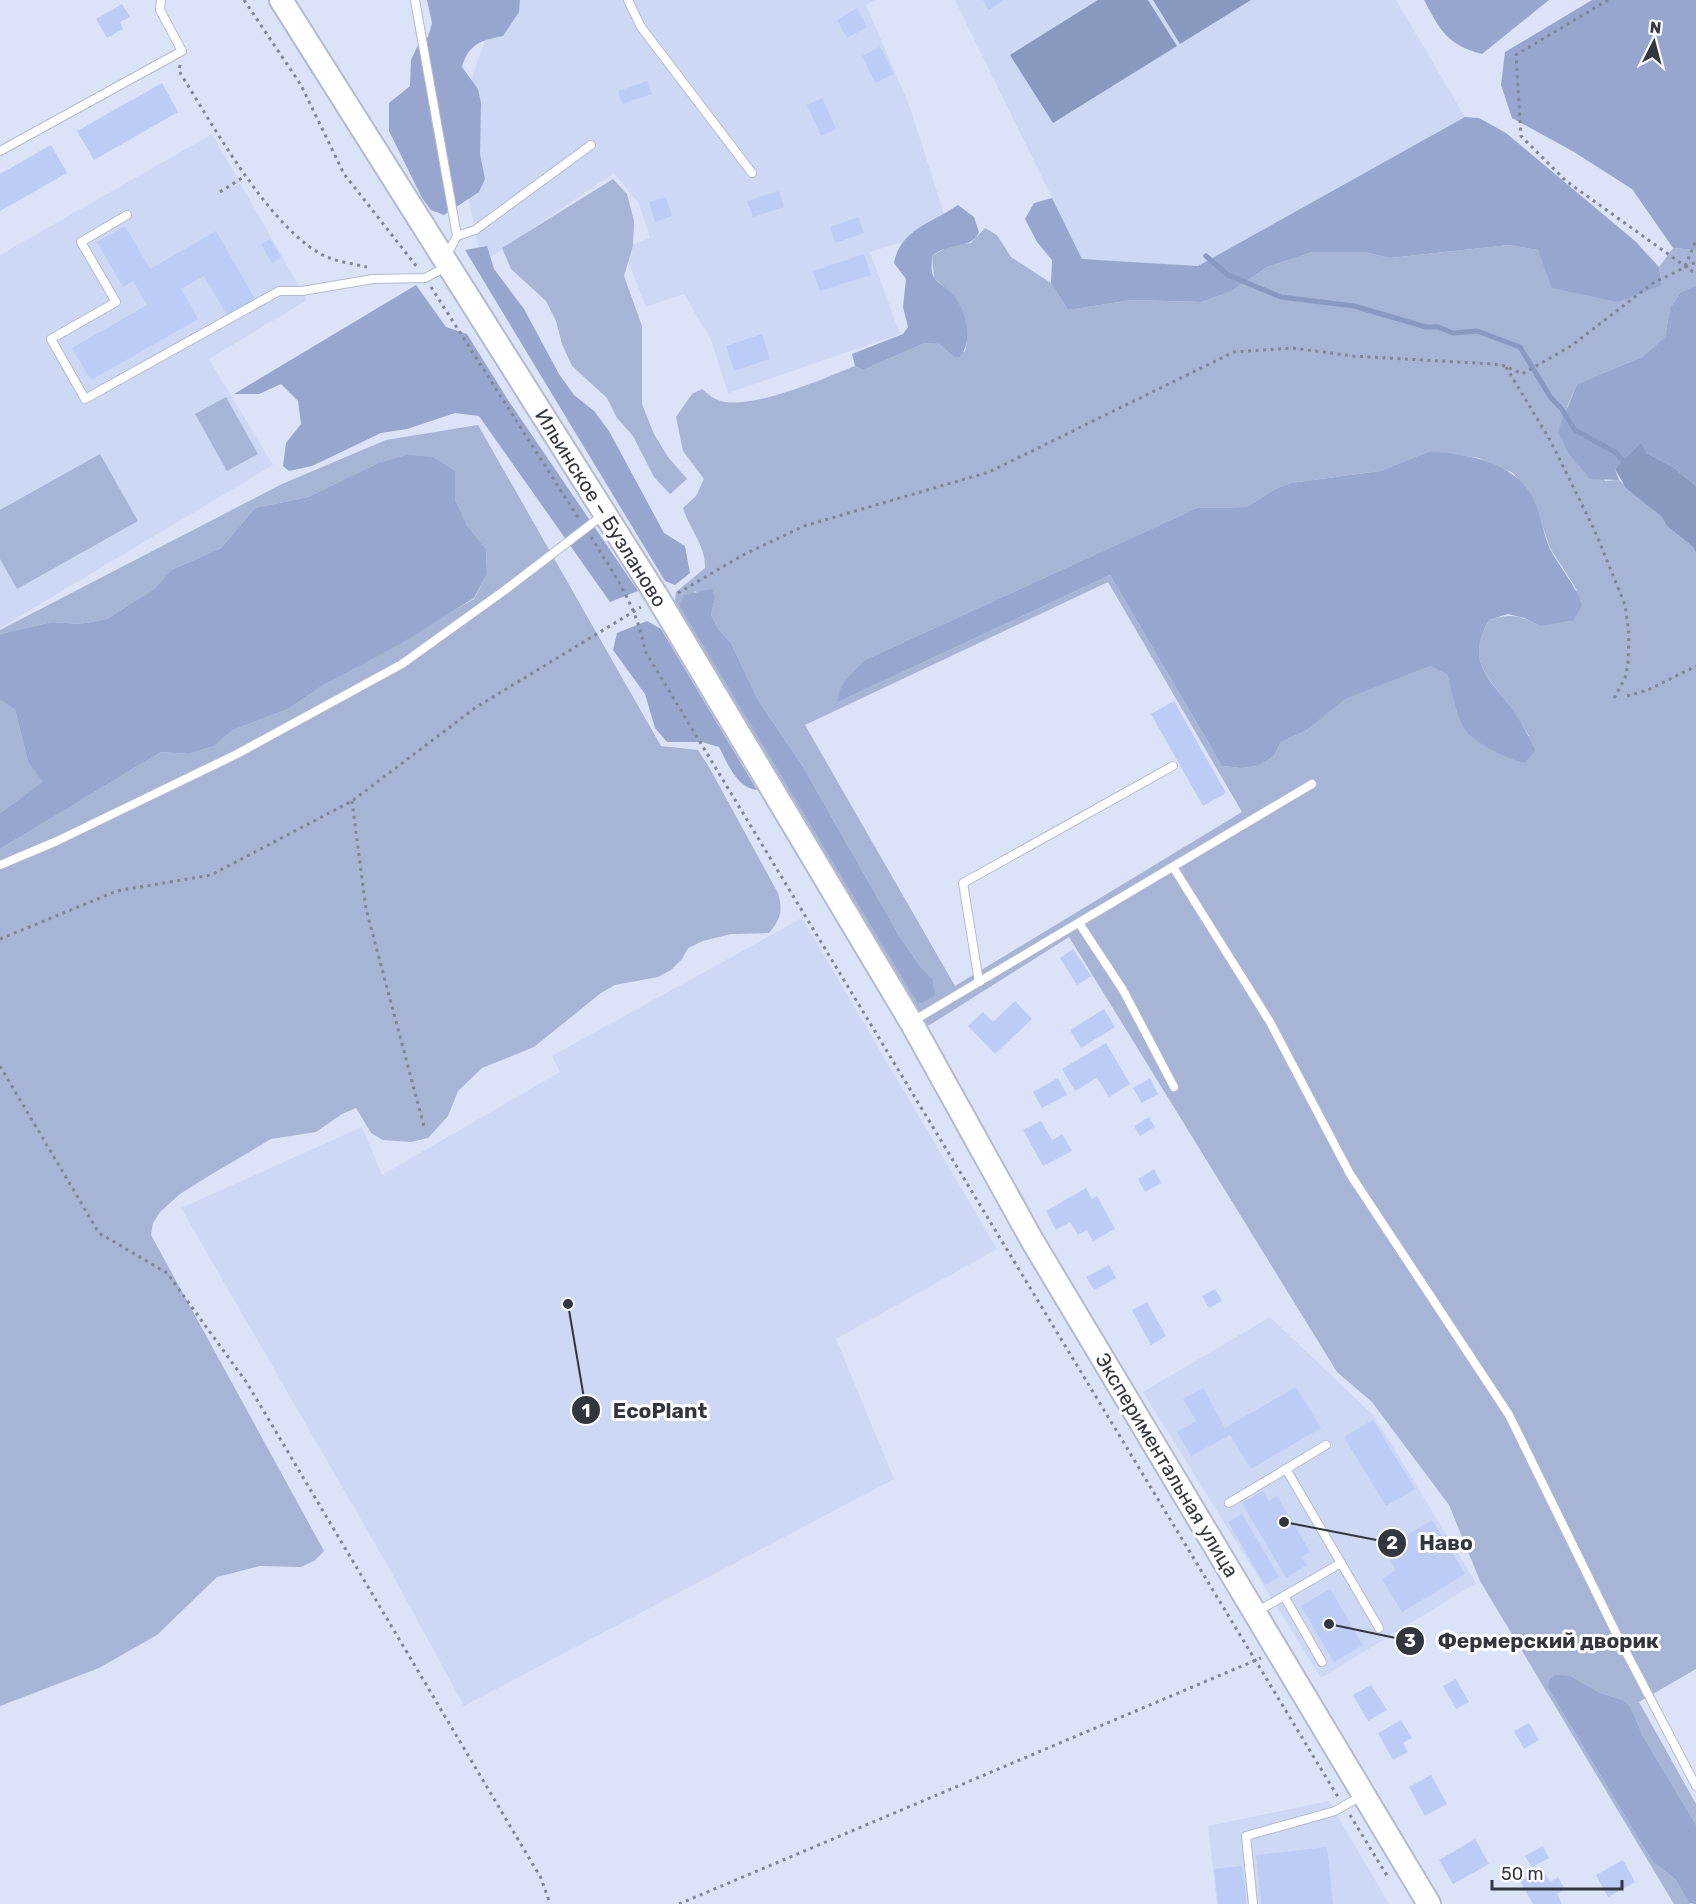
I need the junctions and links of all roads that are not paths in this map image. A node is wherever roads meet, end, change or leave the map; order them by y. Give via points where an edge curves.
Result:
1 (161, 0) edge
2 (280, 0) edge
3 (415, 0) edge
4 (628, 0) edge
5 (591, 145) dead end
6 (0, 151) edge
7 (752, 173) dead end
8 (127, 215) dead end
9 (457, 236) junction
10 (446, 263) junction
11 (605, 513) junction
12 (1173, 766) dead end
13 (1312, 784) dead end
14 (0, 865) edge
15 (1173, 867) junction
16 (1079, 923) junction
17 (979, 982) junction
18 (911, 1022) junction
19 (1174, 1087) dead end
20 (1326, 1445) dead end
21 (1286, 1469) junction
22 (1229, 1503) dead end
23 (1341, 1563) junction
24 (1284, 1596) junction
25 (1256, 1612) junction
26 (1379, 1628) dead end
27 (1322, 1662) dead end
28 (1696, 1786) edge
29 (1364, 1794) junction
30 (1253, 1904) edge
31 (1429, 1904) edge

1 - 6 lane via 160,10 182,51
2 - 10 street, Ильинское – Бузланово
3 - 9 lane
4 - 7 lane via 641,27
5 - 9 lane via 475,230
8 - 10 lane via 81,242 116,302 51,339 85,399 279,291 373,279 425,278
9 - 10 lane
10 - 11 street, Ильинское – Бузланово
11 - 14 lane via 402,664 237,754
11 - 18 street, Ильинское – Бузланово
12 - 17 lane via 963,883
13 - 15 lane
15 - 16 lane
15 - 28 lane via 1270,1022 1350,1174 1509,1415
16 - 17 lane
16 - 19 lane via 1123,990
17 - 18 lane
18 - 25 street, Экспериментальная улица via 1033,1242
20 - 21 lane
21 - 22 lane
21 - 23 lane
23 - 24 lane
23 - 26 lane
24 - 25 lane
24 - 27 lane
25 - 29 street, Экспериментальная улица
29 - 30 lane via 1335,1811 1246,1836
29 - 31 street, Экспериментальная улица

